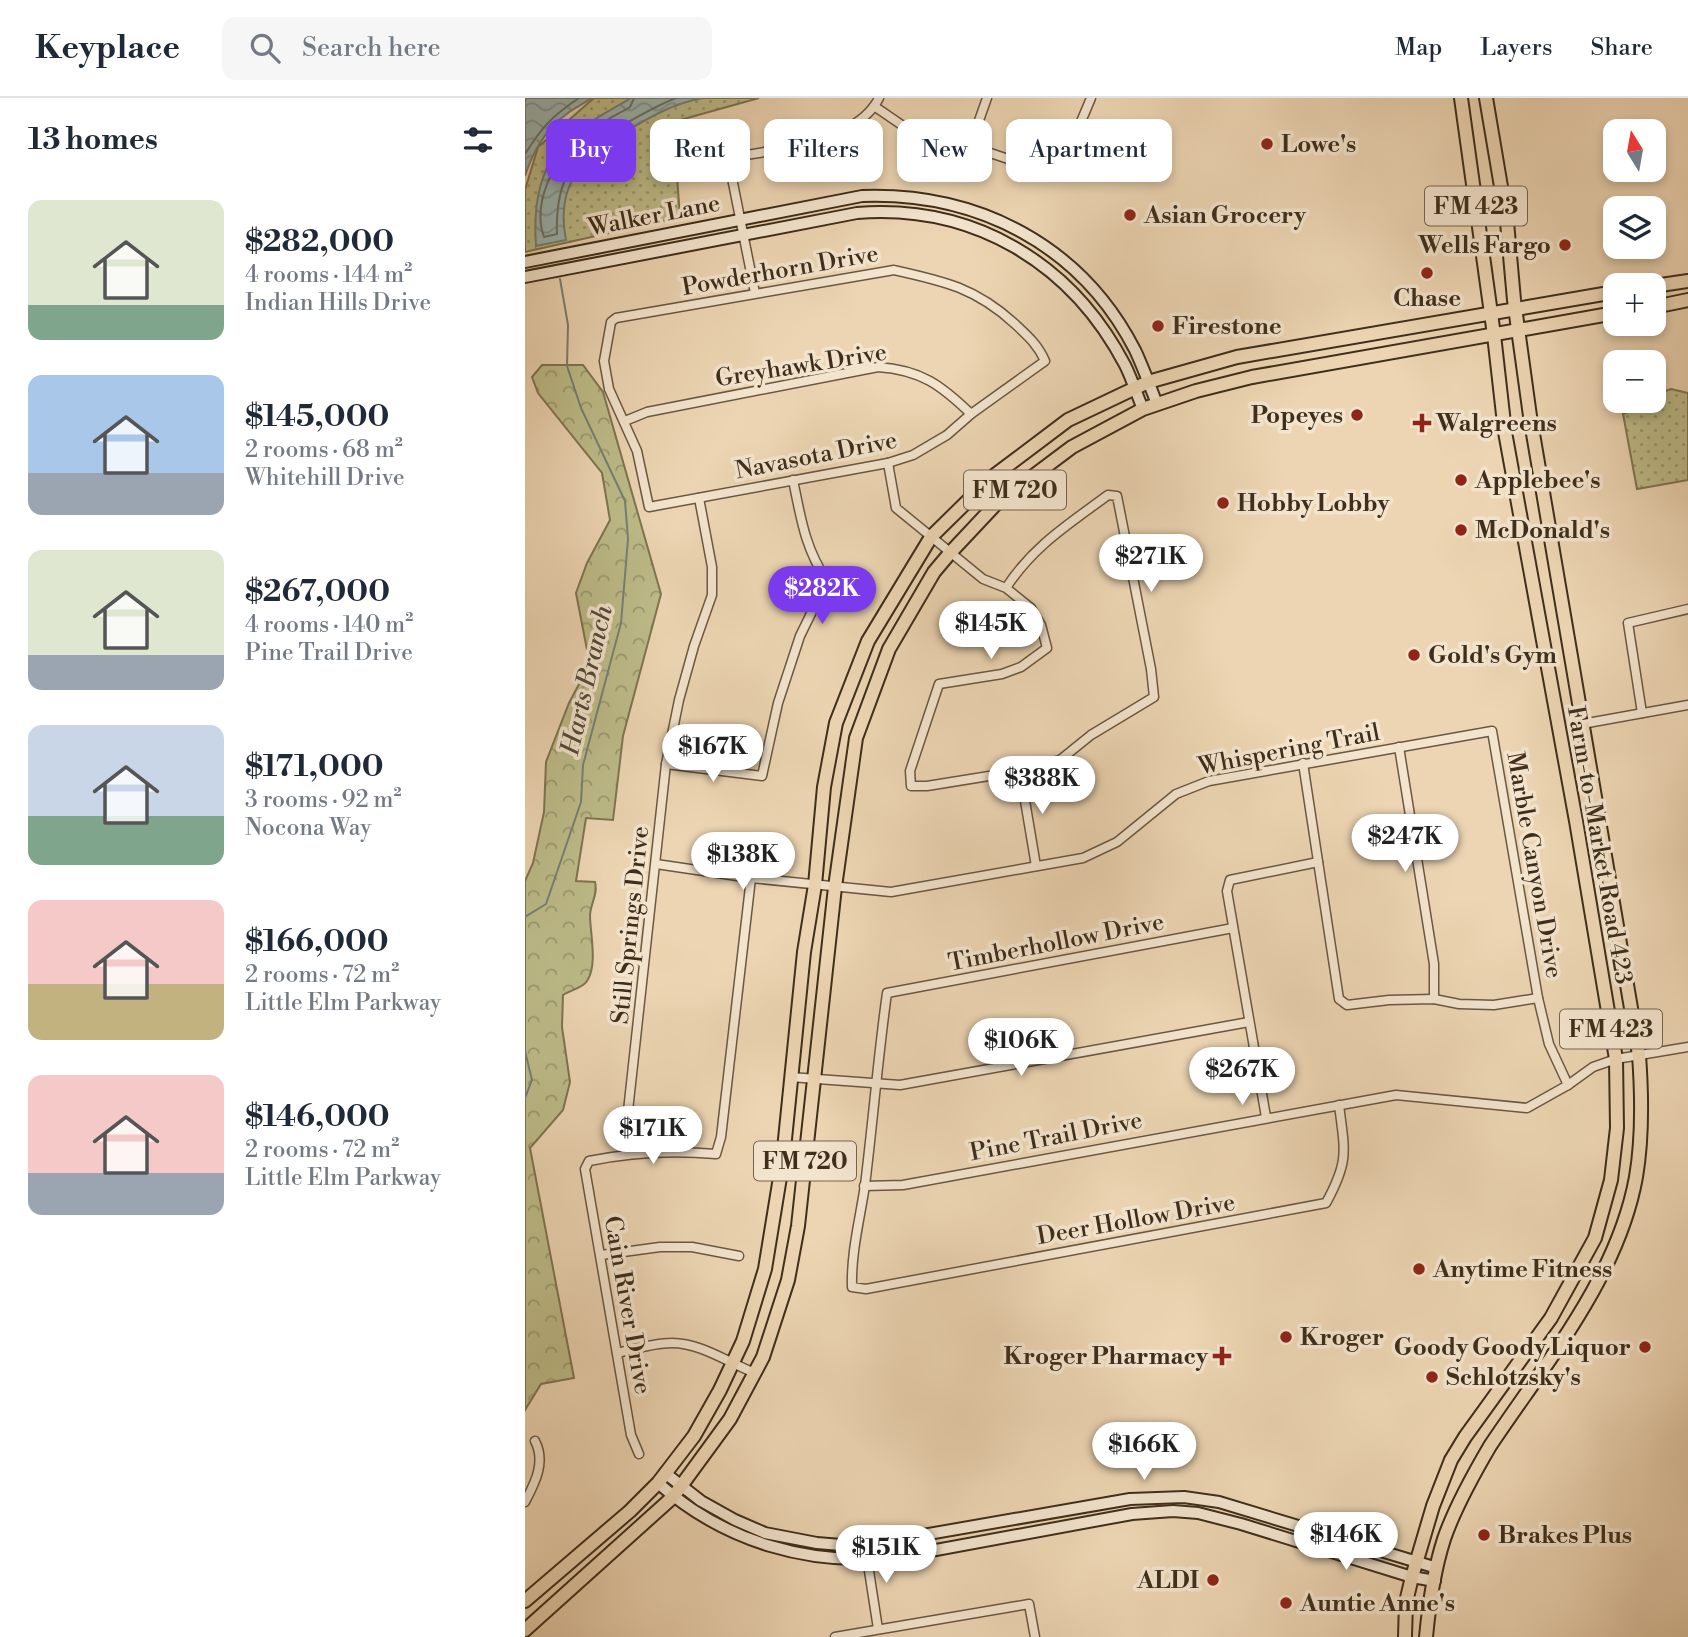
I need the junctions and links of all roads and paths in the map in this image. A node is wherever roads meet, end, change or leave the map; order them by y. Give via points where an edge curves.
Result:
1 (987, 98) edge
2 (1091, 98) edge
3 (1461, 98) edge
4 (1486, 98) edge
5 (876, 102) edge
6 (980, 119) edge
7 (897, 120) edge
8 (992, 154) edge
9 (740, 219) junction
10 (744, 234) junction
11 (525, 262) edge
12 (525, 277) edge
13 (1688, 281) edge
14 (1666, 284) edge
15 (755, 293) junction
16 (1603, 294) edge
17 (1688, 300) edge
18 (1666, 304) edge
19 (1515, 310) junction
20 (1491, 314) junction
21 (1603, 315) edge
22 (1518, 330) junction
23 (1494, 335) junction
24 (1314, 343) junction
25 (1045, 361) joint
26 (1317, 366) junction
27 (1148, 382) junction
28 (1134, 388) junction
29 (1157, 404) junction
30 (1143, 409) junction
31 (971, 414) junction
32 (625, 421) junction
33 (888, 463) junction
34 (793, 480) junction
35 (699, 498) junction
36 (931, 537) junction
37 (1553, 546) junction
38 (1528, 551) junction
39 (950, 553) junction
40 (1006, 588) junction
41 (1688, 609) edge
42 (1688, 705) edge
43 (1642, 713) junction
44 (1582, 724) junction
45 (1492, 731) joint
46 (1399, 747) junction
47 (1303, 763) junction
48 (666, 764) junction
49 (1020, 771) junction
50 (1598, 817) junction
51 (1576, 821) junction
52 (1318, 862) junction
53 (656, 864) junction
54 (1036, 866) junction
55 (751, 878) junction
56 (815, 885) junction
57 (835, 887) junction
58 (1233, 928) junction
59 (1538, 998) junction
60 (1434, 999) junction
61 (1249, 1022) junction
62 (1688, 1047) edge
63 (1639, 1055) junction
64 (1616, 1059) junction
65 (790, 1077) junction
66 (814, 1079) junction
67 (874, 1084) junction
68 (1568, 1085) junction
69 (1339, 1105) junction
70 (1266, 1117) junction
71 (626, 1153) junction
72 (865, 1186) junction
73 (601, 1255) junction
74 (739, 1256) dead end
75 (1551, 1318) junction
76 (1568, 1330) junction
77 (617, 1353) junction
78 (733, 1364) junction
79 (755, 1373) junction
80 (535, 1441) dead end
81 (639, 1454) dead end
82 (661, 1478) junction
83 (678, 1492) junction
84 (525, 1502) edge
85 (1105, 1504) junction
86 (1108, 1519) junction
87 (865, 1545) junction
88 (868, 1561) junction
89 (1416, 1562) junction
90 (564, 1568) junction
91 (1436, 1575) junction
92 (1412, 1577) junction
93 (577, 1585) junction
94 (525, 1601) edge
95 (878, 1629) junction
96 (525, 1630) edge
97 (835, 1637) edge
98 (1035, 1637) edge
99 (1405, 1637) edge
100 (1426, 1637) edge

1 - 6 street
2 - 8 street via 1058,176
3 - 20 main road, Farm-to-Market Road 423 / FM 423
4 - 19 main road, Farm-to-Market Road 423 / FM 423 via 1507,222
5 - 7 street
5 - 9 street via 843,132 800,146 728,158
9 - 10 street
9 - 11 main road, Walker Lane
9 - 27 main road, Walker Lane via 843,199 892,195 948,202 998,220 1042,244 1083,277 1128,338
10 - 12 main road, Walker Lane
10 - 15 street
10 - 28 main road, Walker Lane via 881,211 939,216 981,229 1056,275 1097,322
13 - 14 main road
15 - 25 street, Powderhorn Drive via 894,270 946,281 994,304 1038,345
15 - 32 street, Powderhorn Drive via 611,322 604,361 609,389
16 - 19 main road
17 - 18 main road
19 - 20 main road
19 - 22 main road, Farm-to-Market Road 423 / FM 423
20 - 23 main road, Farm-to-Market Road 423 / FM 423
20 - 24 main road
21 - 22 main road
22 - 23 main road
22 - 37 main road, Farm-to-Market Road 423 / FM 423
23 - 26 main road, FM 720
23 - 38 main road, Farm-to-Market Road 423 / FM 423 via 1505,432
24 - 26 main road
24 - 27 main road via 1237,357
25 - 31 street, Navasota Drive
26 - 29 main road, FM 720 via 1224,383
27 - 28 main road
27 - 29 main road, Walker Lane
28 - 30 main road, Walker Lane
28 - 36 main road via 1068,420 991,478
29 - 30 main road, FM 720
30 - 39 main road, FM 720 via 1072,447 996,504
31 - 32 street, Greyhawk Drive via 947,390 924,377 878,367 647,412
31 - 33 street, Navasota Drive via 947,435
32 - 35 street, Navasota Drive via 649,507
33 - 34 street, Navasota Drive
33 - 36 street via 895,508
34 - 35 street, Navasota Drive
34 - 48 street via 805,539 827,581 800,636 782,689 762,776
35 - 48 street, Still Springs Drive via 712,567 712,595 679,699
36 - 39 street
36 - 56 main road via 868,641 836,723 824,787
37 - 38 main road
37 - 44 main road, Farm-to-Market Road 423 / FM 423
38 - 51 main road, Farm-to-Market Road 423 / FM 423
39 - 40 street via 983,579
39 - 57 main road, FM 720 via 889,649 856,738
40 - 49 street via 1031,608 1047,648 1002,674 939,684 910,771 911,786
40 - 49 street via 1043,543 1108,495 1117,496 1154,697 1059,760
41 - 43 street via 1628,623
42 - 43 street
43 - 44 street
44 - 50 main road, Farm-to-Market Road 423 / FM 423
45 - 46 street, Whispering Trail
45 - 59 street, Marble Canyon Drive
46 - 47 street, Whispering Trail
46 - 60 street via 1434,964
47 - 52 street
47 - 54 street, Whispering Trail via 1209,781 1176,794 1117,842 1083,858
48 - 53 street, Still Springs Drive
49 - 54 street
50 - 51 main road
50 - 63 main road, Farm-to-Market Road 423 / FM 423
51 - 64 main road, Farm-to-Market Road 423 / FM 423
52 - 58 street via 1230,880 1227,891
52 - 60 street via 1339,999 1347,1005
53 - 55 street, Whispering Trail
53 - 71 street, Still Springs Drive
54 - 57 street, Whispering Trail via 891,892
55 - 56 street, Whispering Trail
55 - 71 street via 716,1154 674,1150
56 - 57 street, Whispering Trail
56 - 65 main road
57 - 66 main road, FM 720
58 - 61 street
58 - 67 street, Timberhollow Drive via 887,993
59 - 60 street via 1495,1004
59 - 68 street, Marble Canyon Drive via 1549,1044
61 - 67 street via 900,1086
61 - 70 street
62 - 63 street, Pine Trail Drive
63 - 64 street, Pine Trail Drive
63 - 76 main road, Farm-to-Market Road 423 / FM 423 via 1641,1137 1629,1208 1596,1287
64 - 68 street, Pine Trail Drive via 1593,1067
64 - 75 main road, Farm-to-Market Road 423 / FM 423 via 1617,1128 1611,1180 1595,1238
65 - 66 street
65 - 78 main road via 783,1159 765,1269
66 - 67 street
66 - 79 main road, FM 720 via 788,1280
67 - 72 street
68 - 69 street, Pine Trail Drive via 1527,1108 1396,1095
69 - 70 street, Pine Trail Drive
69 - 72 street, Deer Hollow Drive via 1345,1154 1326,1203 866,1289 852,1287
70 - 72 street, Pine Trail Drive via 903,1185
71 - 73 street, Cain River Drive via 589,1161 585,1169
73 - 74 street via 692,1247
73 - 77 street, Cain River Drive
75 - 76 main road
75 - 89 main road, Farm-to-Market Road 423 / FM 423 via 1451,1460
76 - 91 main road, Farm-to-Market Road 423 / FM 423 via 1475,1472 1444,1539
77 - 78 street via 673,1342
77 - 81 street, Cain River Drive via 631,1435
78 - 79 street
78 - 82 main road via 694,1436
79 - 83 main road, FM 720 via 730,1419
80 - 84 street via 540,1469
82 - 83 main road
82 - 90 main road
83 - 87 main road via 765,1533 817,1543
83 - 88 main road via 727,1531 759,1543 817,1557
83 - 93 main road, FM 720
85 - 86 main road
85 - 87 main road
85 - 89 main road via 1161,1497 1219,1503
86 - 88 main road
86 - 92 main road via 1152,1512 1198,1513
87 - 88 street
88 - 95 street
89 - 91 main road
89 - 92 main road, Farm-to-Market Road 423 / FM 423
90 - 93 main road
90 - 94 main road
91 - 92 main road
91 - 100 main road, Farm-to-Market Road 423 / FM 423
92 - 99 main road, Farm-to-Market Road 423 / FM 423
93 - 96 main road, FM 720
95 - 97 street
95 - 98 street via 1030,1604

